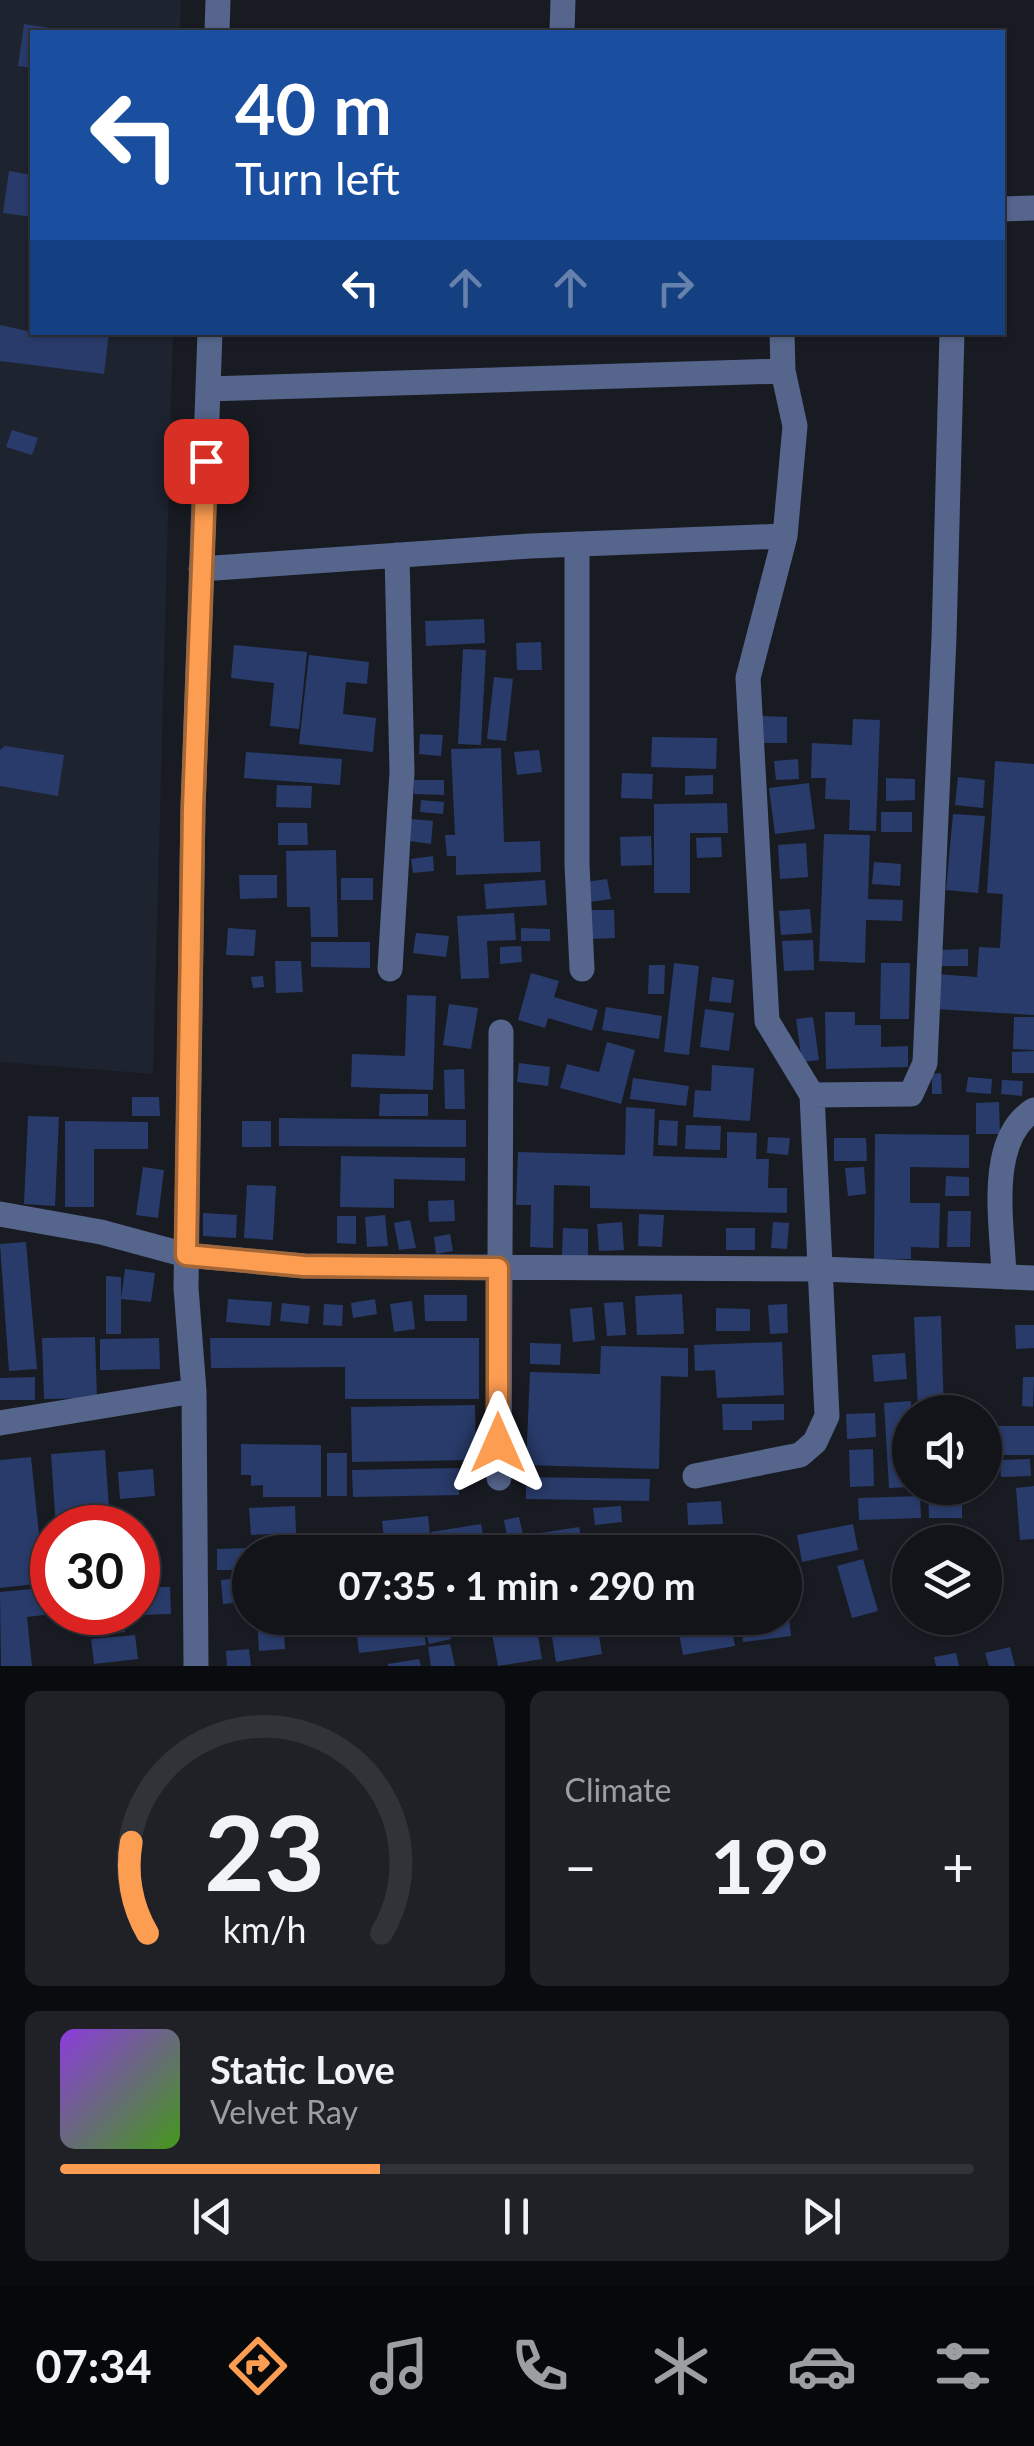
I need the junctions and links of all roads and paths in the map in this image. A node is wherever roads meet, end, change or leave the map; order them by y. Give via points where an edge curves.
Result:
1 (218, 0) edge
2 (562, 0) edge
3 (217, 30) edge
4 (562, 30) edge
5 (1034, 208) edge
6 (1005, 209) edge
7 (210, 335) edge
8 (782, 335) edge
9 (952, 335) edge
10 (782, 371) junction
11 (208, 389) junction
12 (786, 536) junction
13 (577, 544) junction
14 (397, 555) junction
15 (202, 569) junction
16 (390, 969) dead end
17 (582, 969) dead end
18 (501, 1032) dead end
19 (812, 1095) junction
20 (1034, 1110) edge
21 (0, 1214) edge
22 (186, 1255) junction
23 (498, 1268) junction
24 (822, 1269) junction
25 (1004, 1277) junction
26 (1034, 1278) edge
27 (194, 1391) junction
28 (0, 1423) edge
29 (695, 1476) dead end
30 (498, 1478) dead end
31 (196, 1666) edge

1 - 3 street
2 - 4 street
5 - 6 street
7 - 11 street
8 - 10 street
9 - 19 street via 925,1063 911,1094
10 - 11 street
10 - 12 street via 795,426
11 - 15 street
12 - 13 street
12 - 19 street via 748,678 767,1021
13 - 14 street
13 - 17 street
14 - 15 street
14 - 16 street via 402,772
15 - 22 street
18 - 23 street
19 - 24 street
20 - 25 street via 1022,1118 1003,1156
21 - 22 street
22 - 23 street via 304,1266
22 - 27 street
23 - 24 street
23 - 30 street
24 - 25 street
24 - 29 street via 826,1416 815,1442 800,1455
25 - 26 street
27 - 28 street
27 - 31 street

